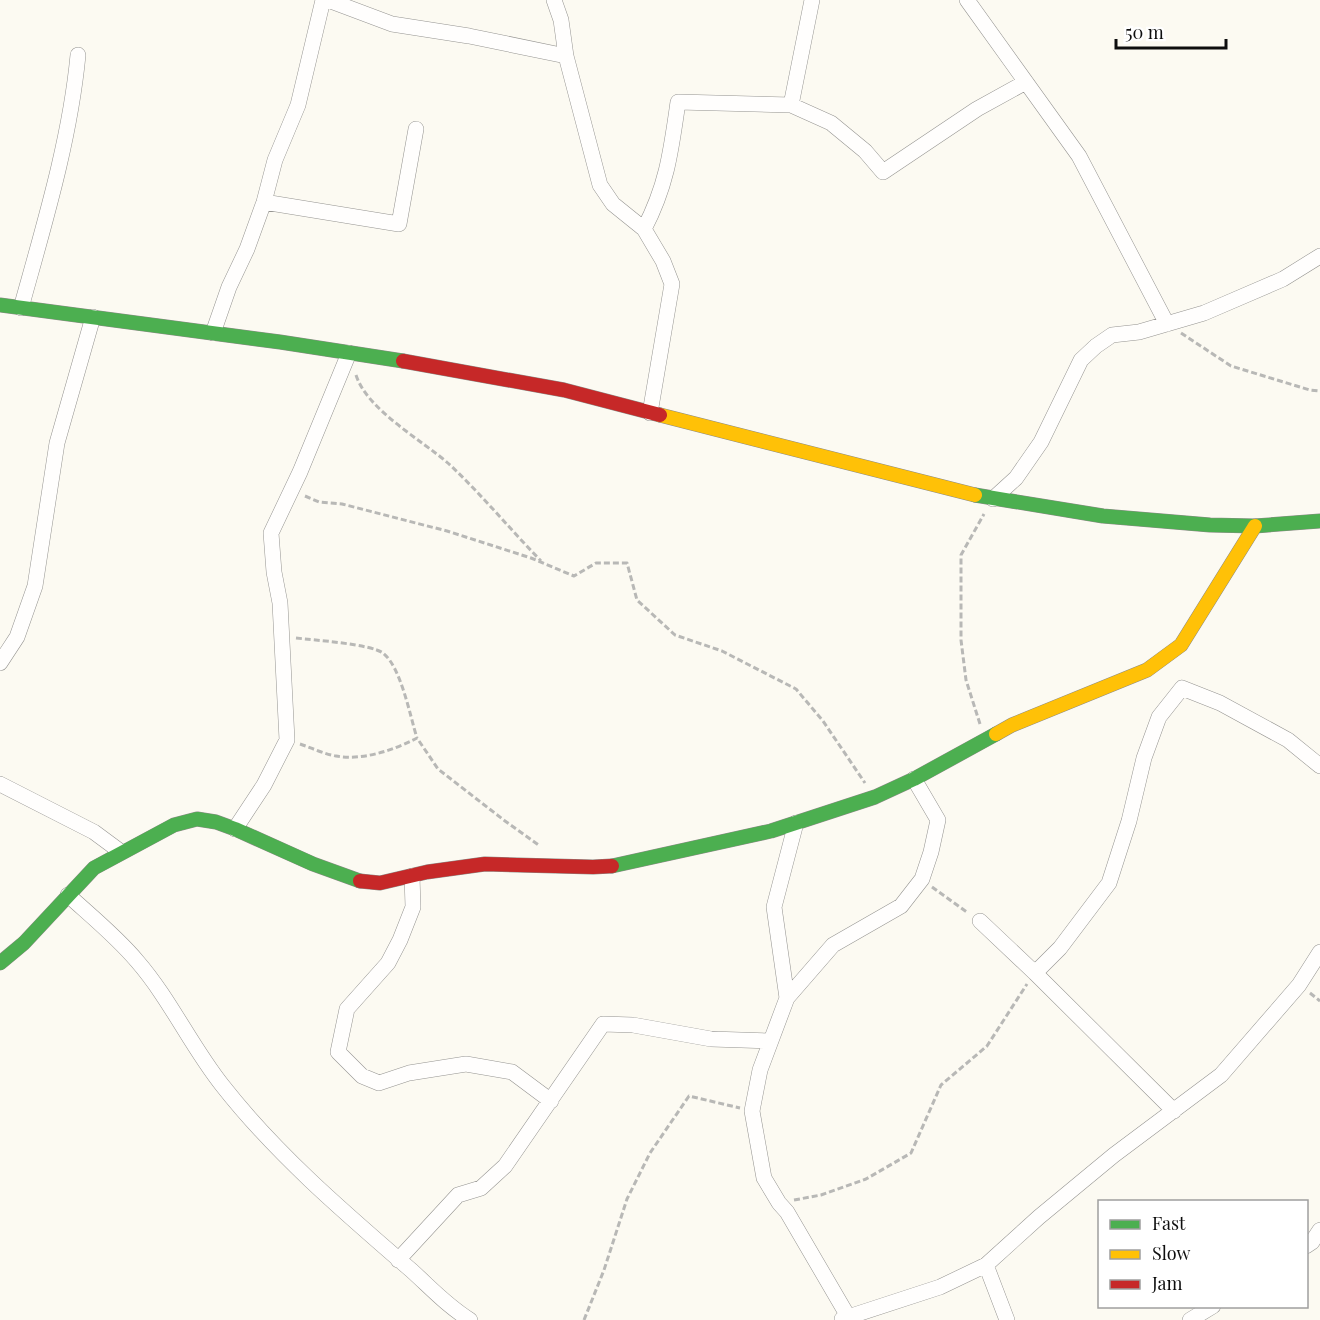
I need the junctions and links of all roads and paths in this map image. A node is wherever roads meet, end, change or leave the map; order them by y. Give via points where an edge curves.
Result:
1 (323, 0) edge
2 (328, 0) edge
3 (554, 0) edge
4 (812, 0) edge
5 (967, 0) edge
6 (78, 55) dead end
7 (566, 56) junction
8 (1026, 82) junction
9 (791, 105) junction
10 (416, 129) dead end
11 (264, 202) junction
12 (644, 229) junction
13 (1320, 256) edge
14 (0, 305) edge
15 (21, 308) junction
16 (93, 317) junction
17 (1167, 324) junction
18 (213, 333) junction
19 (349, 353) junction
20 (1320, 391) edge
21 (650, 413) junction
22 (291, 491) junction
23 (993, 499) junction
24 (1320, 521) edge
25 (1255, 526) junction
26 (542, 562) junction
27 (282, 636) junction
28 (0, 663) edge
29 (417, 738) junction
30 (287, 740) junction
31 (985, 740) junction
32 (1320, 766) edge
33 (914, 779) junction
34 (0, 784) edge
35 (875, 797) junction
36 (796, 823) junction
37 (235, 829) junction
38 (541, 847) dead end
39 (121, 852) junction
40 (412, 876) junction
41 (922, 879) junction
42 (68, 895) junction
43 (980, 921) joint
44 (1320, 952) edge
45 (0, 963) edge
46 (1035, 973) junction
47 (787, 998) junction
48 (771, 1041) junction
49 (551, 1101) junction
50 (752, 1111) junction
51 (1174, 1111) junction
52 (779, 1203) junction
53 (1320, 1230) edge
54 (1308, 1245) edge
55 (398, 1260) junction
56 (986, 1265) junction
57 (1210, 1308) edge
58 (872, 1314) edge
59 (844, 1319) edge
60 (470, 1320) edge
61 (585, 1320) edge
62 (1007, 1320) edge
63 (1190, 1320) edge

1 - 11 street via 298,105 275,160
2 - 7 street via 392,24
3 - 7 street
4 - 9 street
5 - 8 street
6 - 15 street via 74,92 47,216
7 - 12 street via 600,185 613,204
8 - 9 street via 976,109 883,172 831,123
8 - 17 street via 1079,156
9 - 12 street via 678,102 665,181
10 - 11 street via 399,224
11 - 18 street
12 - 21 street via 672,284
13 - 17 street via 1283,279 1204,313
14 - 15 street
15 - 16 street
16 - 18 street
16 - 28 street via 57,443 35,586 18,637
17 - 20 path via 1231,366
17 - 23 street via 1112,335 1081,360 1041,442 1016,477
18 - 19 street
19 - 21 street via 564,390
19 - 22 street
19 - 26 path via 358,382 380,410 448,463
21 - 23 street
22 - 26 path via 319,502 342,504 447,531
22 - 27 street via 271,533
23 - 25 street via 1103,516
23 - 31 path via 961,555 966,680
24 - 25 street
25 - 31 street via 1188,636 1167,657 1147,670 1012,725
26 - 35 path via 574,576 596,563 627,563 637,600 675,635 722,651 796,689
27 - 29 path via 382,653 398,675
27 - 30 street
29 - 30 path via 396,749 337,756
29 - 38 path via 438,769
30 - 37 street
31 - 33 street
32 - 46 street via 1288,740 1220,703 1182,688 1158,717 1109,883 1060,948
33 - 35 street
33 - 41 street via 938,820
34 - 39 street via 94,832
35 - 36 street
36 - 40 street via 619,865 485,864
36 - 47 street via 774,907
37 - 39 street via 197,819 174,825
37 - 40 street via 364,882
39 - 42 street via 94,868
40 - 49 street via 413,907 400,940 388,963 347,1010 338,1052 362,1076 379,1083 409,1073 466,1064 512,1072
41 - 43 path
41 - 47 street via 901,906 833,945
42 - 45 street
42 - 55 street via 137,960 174,1011 197,1052 247,1115
43 - 46 street
44 - 51 street via 1299,985 1221,1075
46 - 51 street
46 - 52 path via 987,1046 941,1085 911,1153 866,1179 822,1195
47 - 48 street
48 - 49 street via 711,1039 633,1025 603,1024
48 - 50 street via 760,1070
49 - 55 street via 505,1166 481,1188 458,1195
50 - 52 street via 764,1178
50 - 61 path via 689,1096 650,1153 627,1199
51 - 56 street via 1114,1155
52 - 59 street
53 - 54 street
55 - 60 street via 449,1307
56 - 58 street
56 - 62 street
57 - 63 street
58 - 59 street

